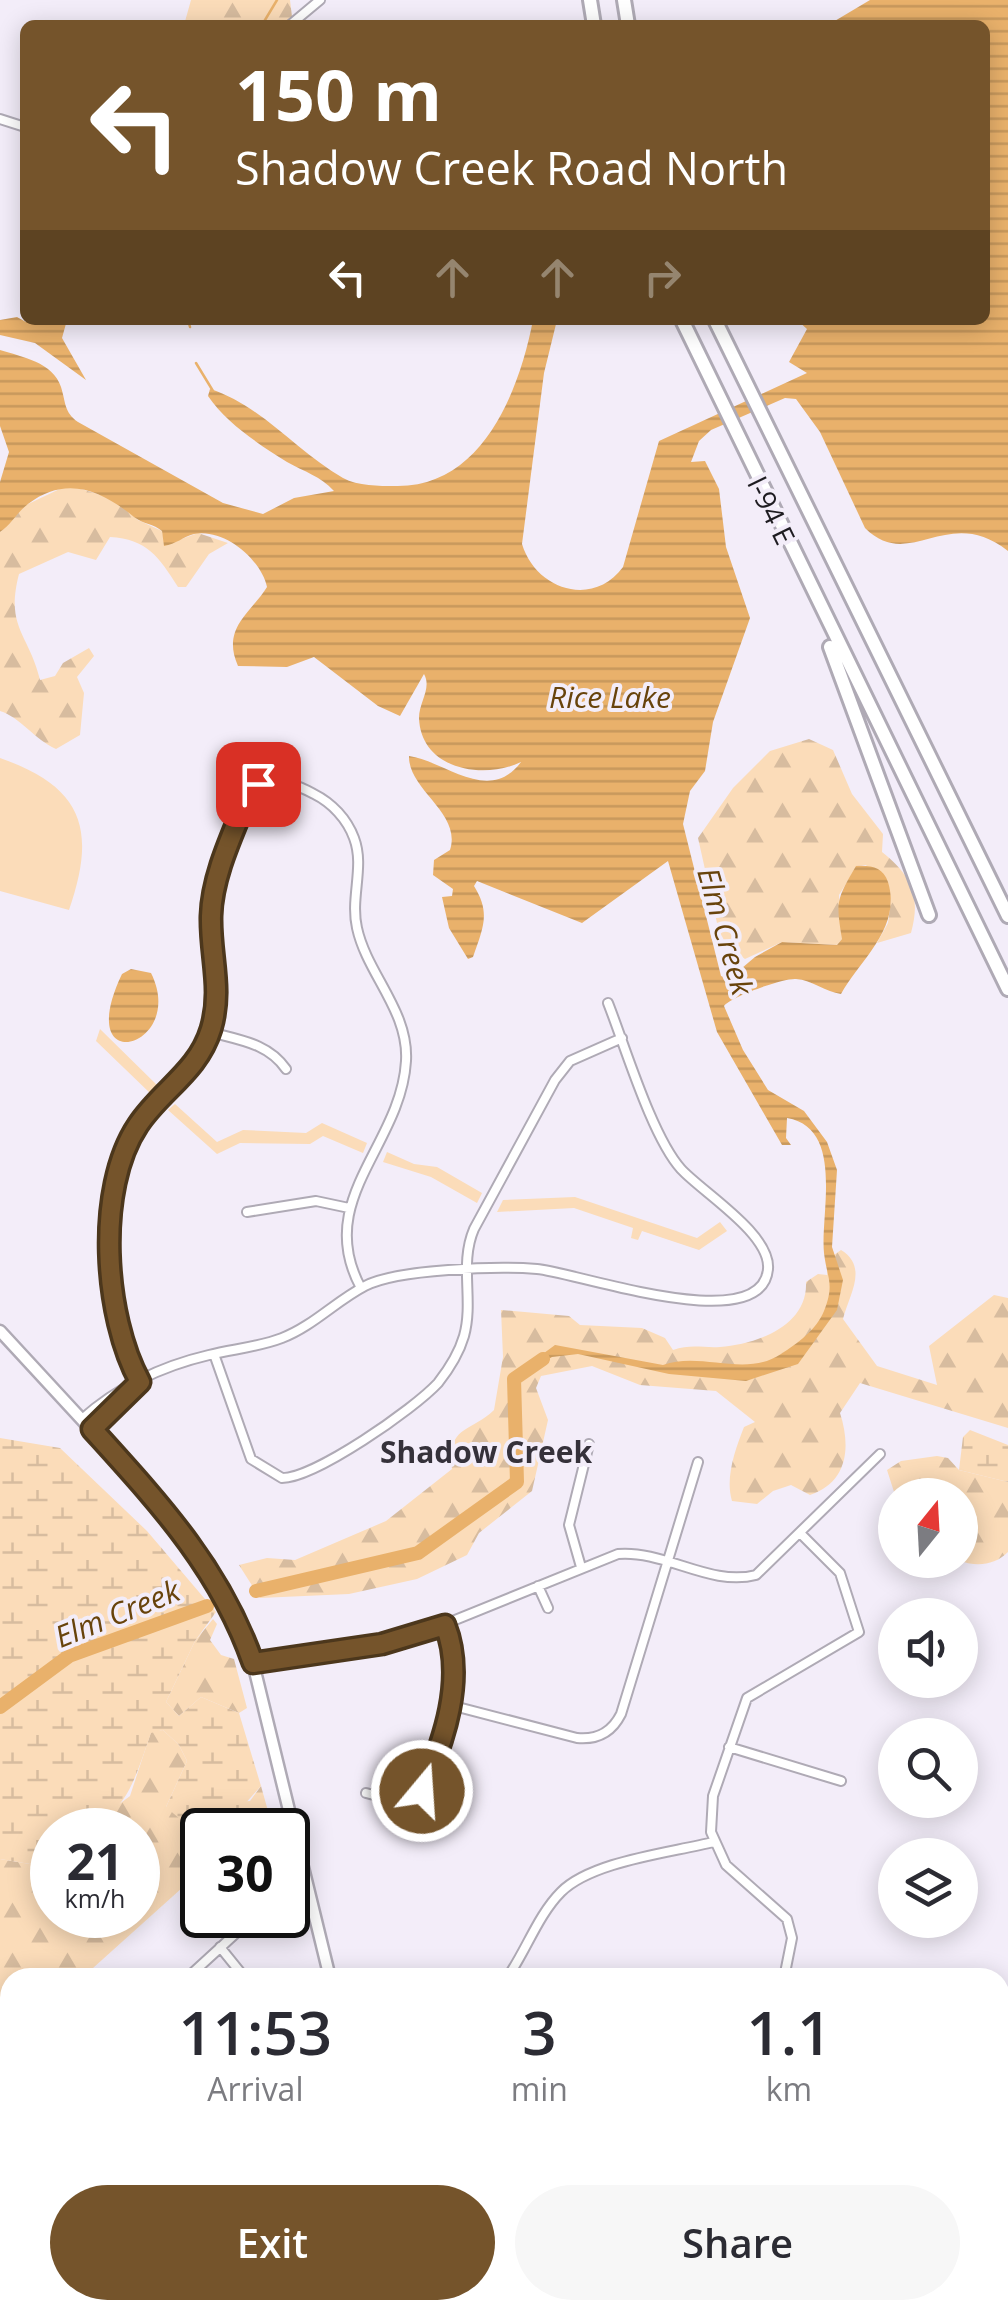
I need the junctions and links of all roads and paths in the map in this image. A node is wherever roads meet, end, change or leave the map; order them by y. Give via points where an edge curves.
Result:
1 (320, 0) edge
2 (296, 20) edge
3 (684, 325) edge
4 (717, 325) edge
5 (807, 584) junction
6 (929, 914) dead end
7 (1008, 916) edge
8 (1008, 989) edge
9 (608, 1003) dead end
10 (210, 1032) junction
11 (622, 1038) junction
12 (286, 1069) dead end
13 (349, 1208) junction
14 (248, 1212) dead end
15 (466, 1272) junction
16 (361, 1288) junction
17 (0, 1331) edge
18 (214, 1354) junction
19 (140, 1382) junction
20 (130, 1388) junction
21 (82, 1419) junction
22 (92, 1429) junction
23 (590, 1444) dead end
24 (880, 1454) dead end
25 (698, 1462) dead end
26 (800, 1534) junction
27 (668, 1560) junction
28 (580, 1567) junction
29 (538, 1586) junction
30 (548, 1608) dead end
31 (445, 1625) junction
32 (253, 1663) junction
33 (450, 1705) junction
34 (729, 1747) junction
35 (840, 1781) dead end
36 (366, 1793) dead end
37 (714, 1842) junction
38 (312, 1904) joint
39 (230, 1938) edge
40 (220, 1947) junction
41 (198, 1968) edge
42 (238, 1968) edge
43 (328, 1968) edge
44 (513, 1968) edge
45 (786, 1968) edge

1 - 2 street
3 - 5 highway, I-94 E
4 - 7 highway
5 - 6 highway
5 - 8 highway
9 - 11 street
10 - 12 street via 264,1047
10 - 13 street via 218,978 214,893 249,793 270,780 318,796 352,832 358,932 405,1042 400,1093
10 - 19 street via 192,1068 134,1132 110,1213 118,1332
11 - 15 street via 561,1070 474,1229
11 - 15 street via 672,1157 753,1238 767,1259 767,1276 749,1294 719,1300 650,1296 535,1269
13 - 14 street via 316,1201
13 - 16 street via 344,1247
15 - 16 street via 403,1273
15 - 18 street via 463,1336 438,1382 304,1475 282,1478 251,1459
16 - 18 street via 285,1337
17 - 21 main road
18 - 19 street
19 - 20 street
20 - 21 street via 113,1393
20 - 22 street
21 - 22 main road
22 - 32 main road via 194,1545 226,1596
23 - 28 street via 569,1525
24 - 26 street
25 - 27 street
26 - 27 street via 765,1570 744,1578
26 - 34 street via 840,1574 859,1632 755,1690 742,1705
27 - 28 street via 634,1553
27 - 33 street via 620,1714 603,1734 578,1738
28 - 29 street
29 - 30 street
29 - 31 street
31 - 32 street via 382,1644
31 - 33 street via 456,1669
32 - 38 main road
33 - 36 street via 422,1791 400,1802
34 - 35 street
34 - 37 street via 710,1810
37 - 44 street via 572,1883 551,1904
37 - 45 street via 738,1878 787,1920 792,1938
38 - 43 main road
39 - 40 street
40 - 41 street
40 - 42 street

